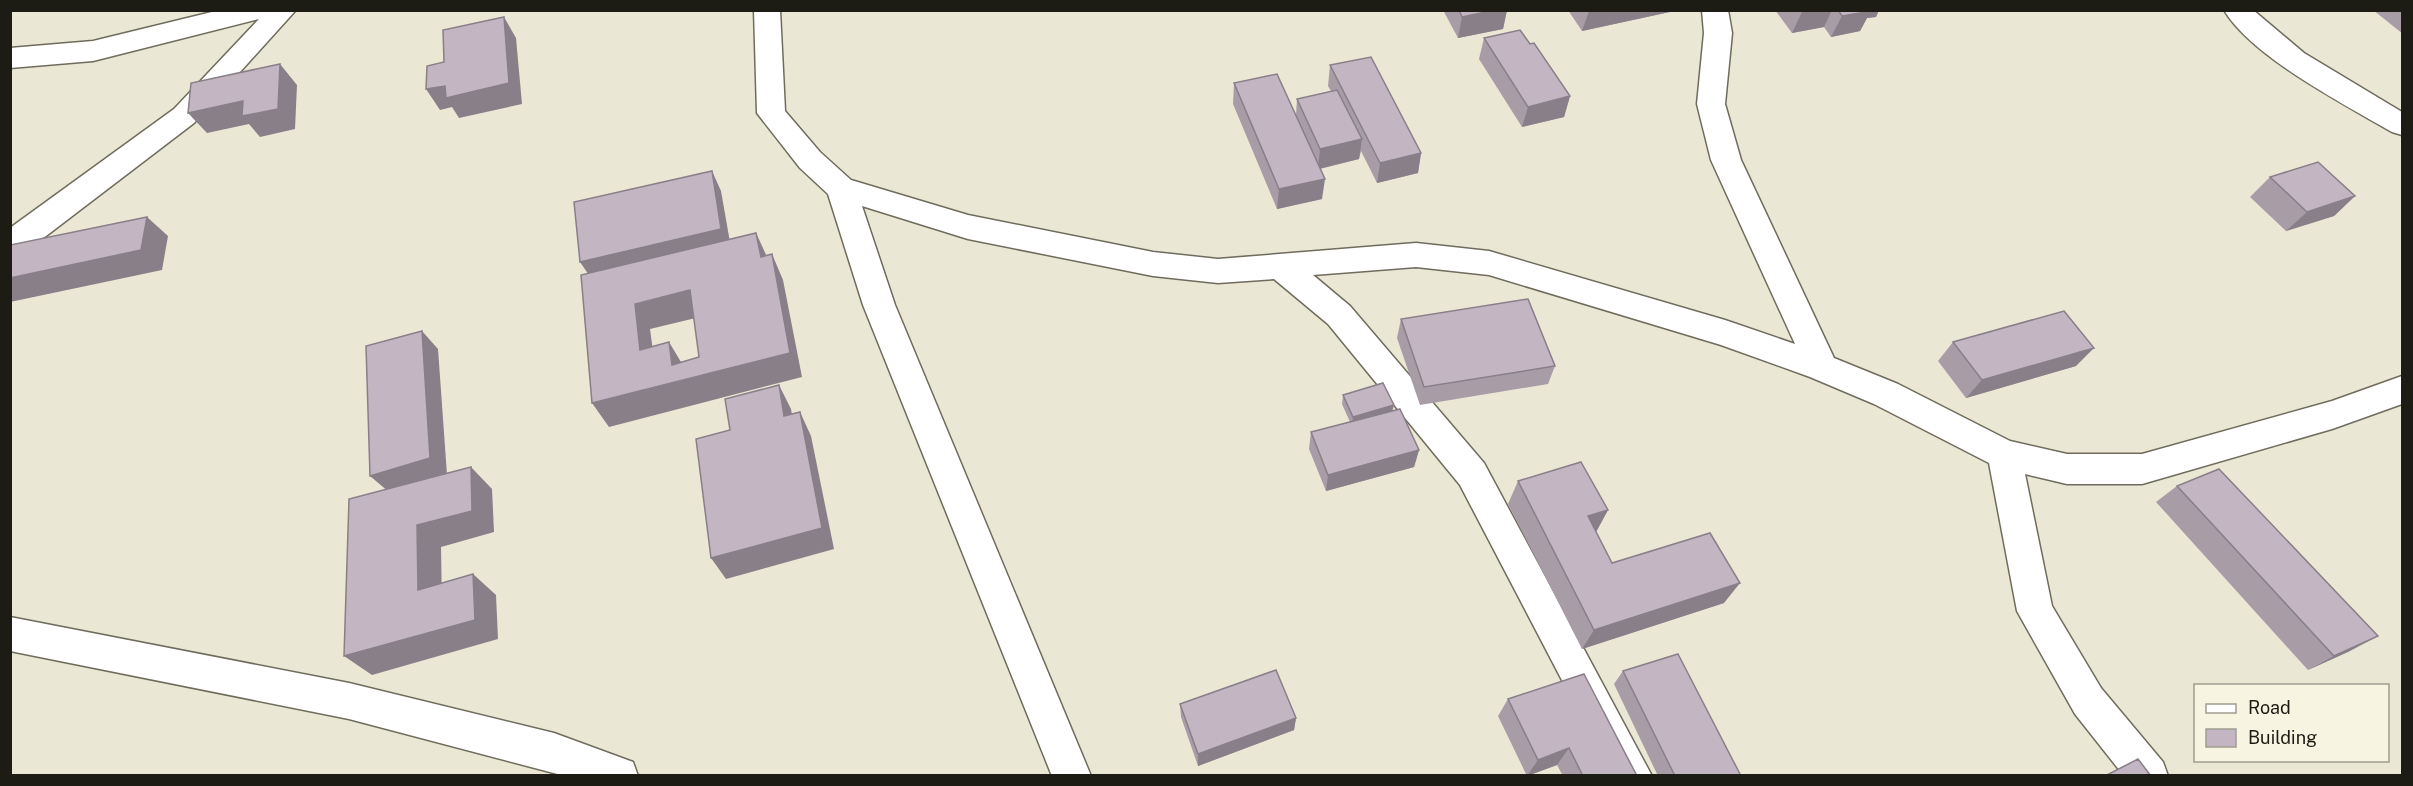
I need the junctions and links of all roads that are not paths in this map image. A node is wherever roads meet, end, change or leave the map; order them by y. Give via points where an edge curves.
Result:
1 (259, 10) edge
2 (283, 10) edge
3 (767, 10) edge
4 (1715, 10) edge
5 (2237, 10) edge
6 (10, 58) edge
7 (2403, 125) edge
8 (841, 188) junction
9 (10, 243) edge
10 (1280, 266) junction
11 (1822, 367) junction
12 (2403, 390) edge
13 (2004, 454) junction
14 (10, 634) edge
15 (619, 776) edge
16 (1072, 776) edge
17 (1633, 776) edge
18 (2149, 776) edge

1 - 6 street via 93,51
2 - 9 street via 184,116
3 - 8 street via 771,113 810,160
4 - 11 street via 1718,33 1711,104 1726,160
5 - 7 street via 2298,63
8 - 10 street via 968,227 1153,264 1218,272
8 - 16 street via 879,306
10 - 11 street via 1416,255 1489,263 1725,333
10 - 17 street via 1339,315 1472,474
11 - 13 street via 1886,394
12 - 13 street via 2332,415 2142,470 2067,469
13 - 18 street via 2035,610 2088,700
14 - 15 street via 349,700 554,752

